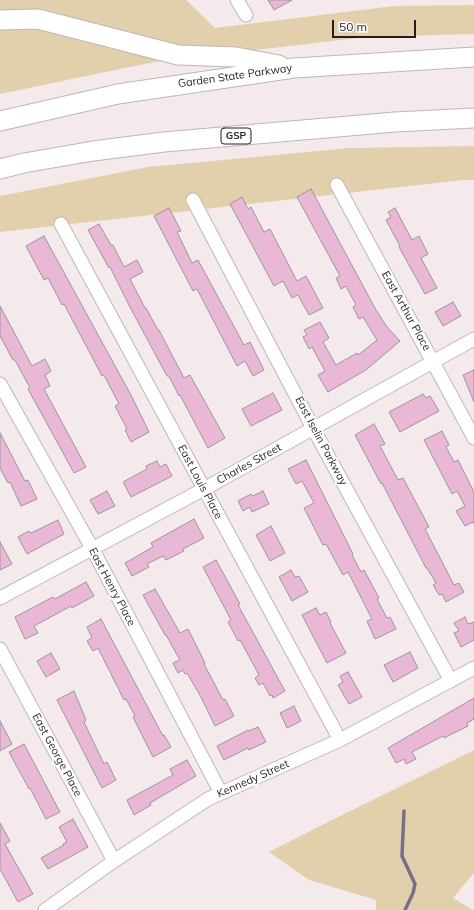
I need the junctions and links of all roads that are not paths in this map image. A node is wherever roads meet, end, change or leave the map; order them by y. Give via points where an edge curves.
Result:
1 (238, 0) edge
2 (246, 15) dead end
3 (0, 20) edge
4 (474, 57) edge
5 (294, 68) junction
6 (474, 118) edge
7 (0, 121) edge
8 (0, 169) edge
9 (337, 185) dead end
10 (193, 200) dead end
11 (61, 224) dead end
12 (474, 339) edge
13 (433, 362) junction
14 (0, 384) edge
15 (313, 428) junction
16 (474, 438) edge
17 (204, 489) junction
18 (92, 548) junction
19 (0, 598) edge
20 (0, 649) edge
21 (474, 668) edge
22 (452, 681) junction
23 (340, 740) junction
24 (221, 793) junction
25 (114, 860) junction
26 (45, 910) edge

1 - 2 street
3 - 5 highway via 38,19 178,55 236,57
4 - 5 highway, Garden State Parkway
5 - 7 highway, Garden State Parkway via 118,94
6 - 8 highway, GSP via 395,122 164,142 24,163
9 - 13 street, East Arthur Place
10 - 15 street, East Iselin Parkway
11 - 17 street, East Louis Place
12 - 13 street, Charles Street
13 - 15 street, Charles Street
13 - 16 street, East Arthur Place
14 - 18 street, East Henry Place
15 - 17 street, Charles Street
15 - 22 street, East Iselin Parkway
17 - 18 street, Charles Street
17 - 23 street, East Louis Place
18 - 19 street, Charles Street
18 - 24 street, East Henry Place
20 - 25 street, East George Place
21 - 22 street, Kennedy Street
22 - 23 street, Kennedy Street
23 - 24 street, Kennedy Street
24 - 25 street, Kennedy Street
25 - 26 street, Kennedy Street

